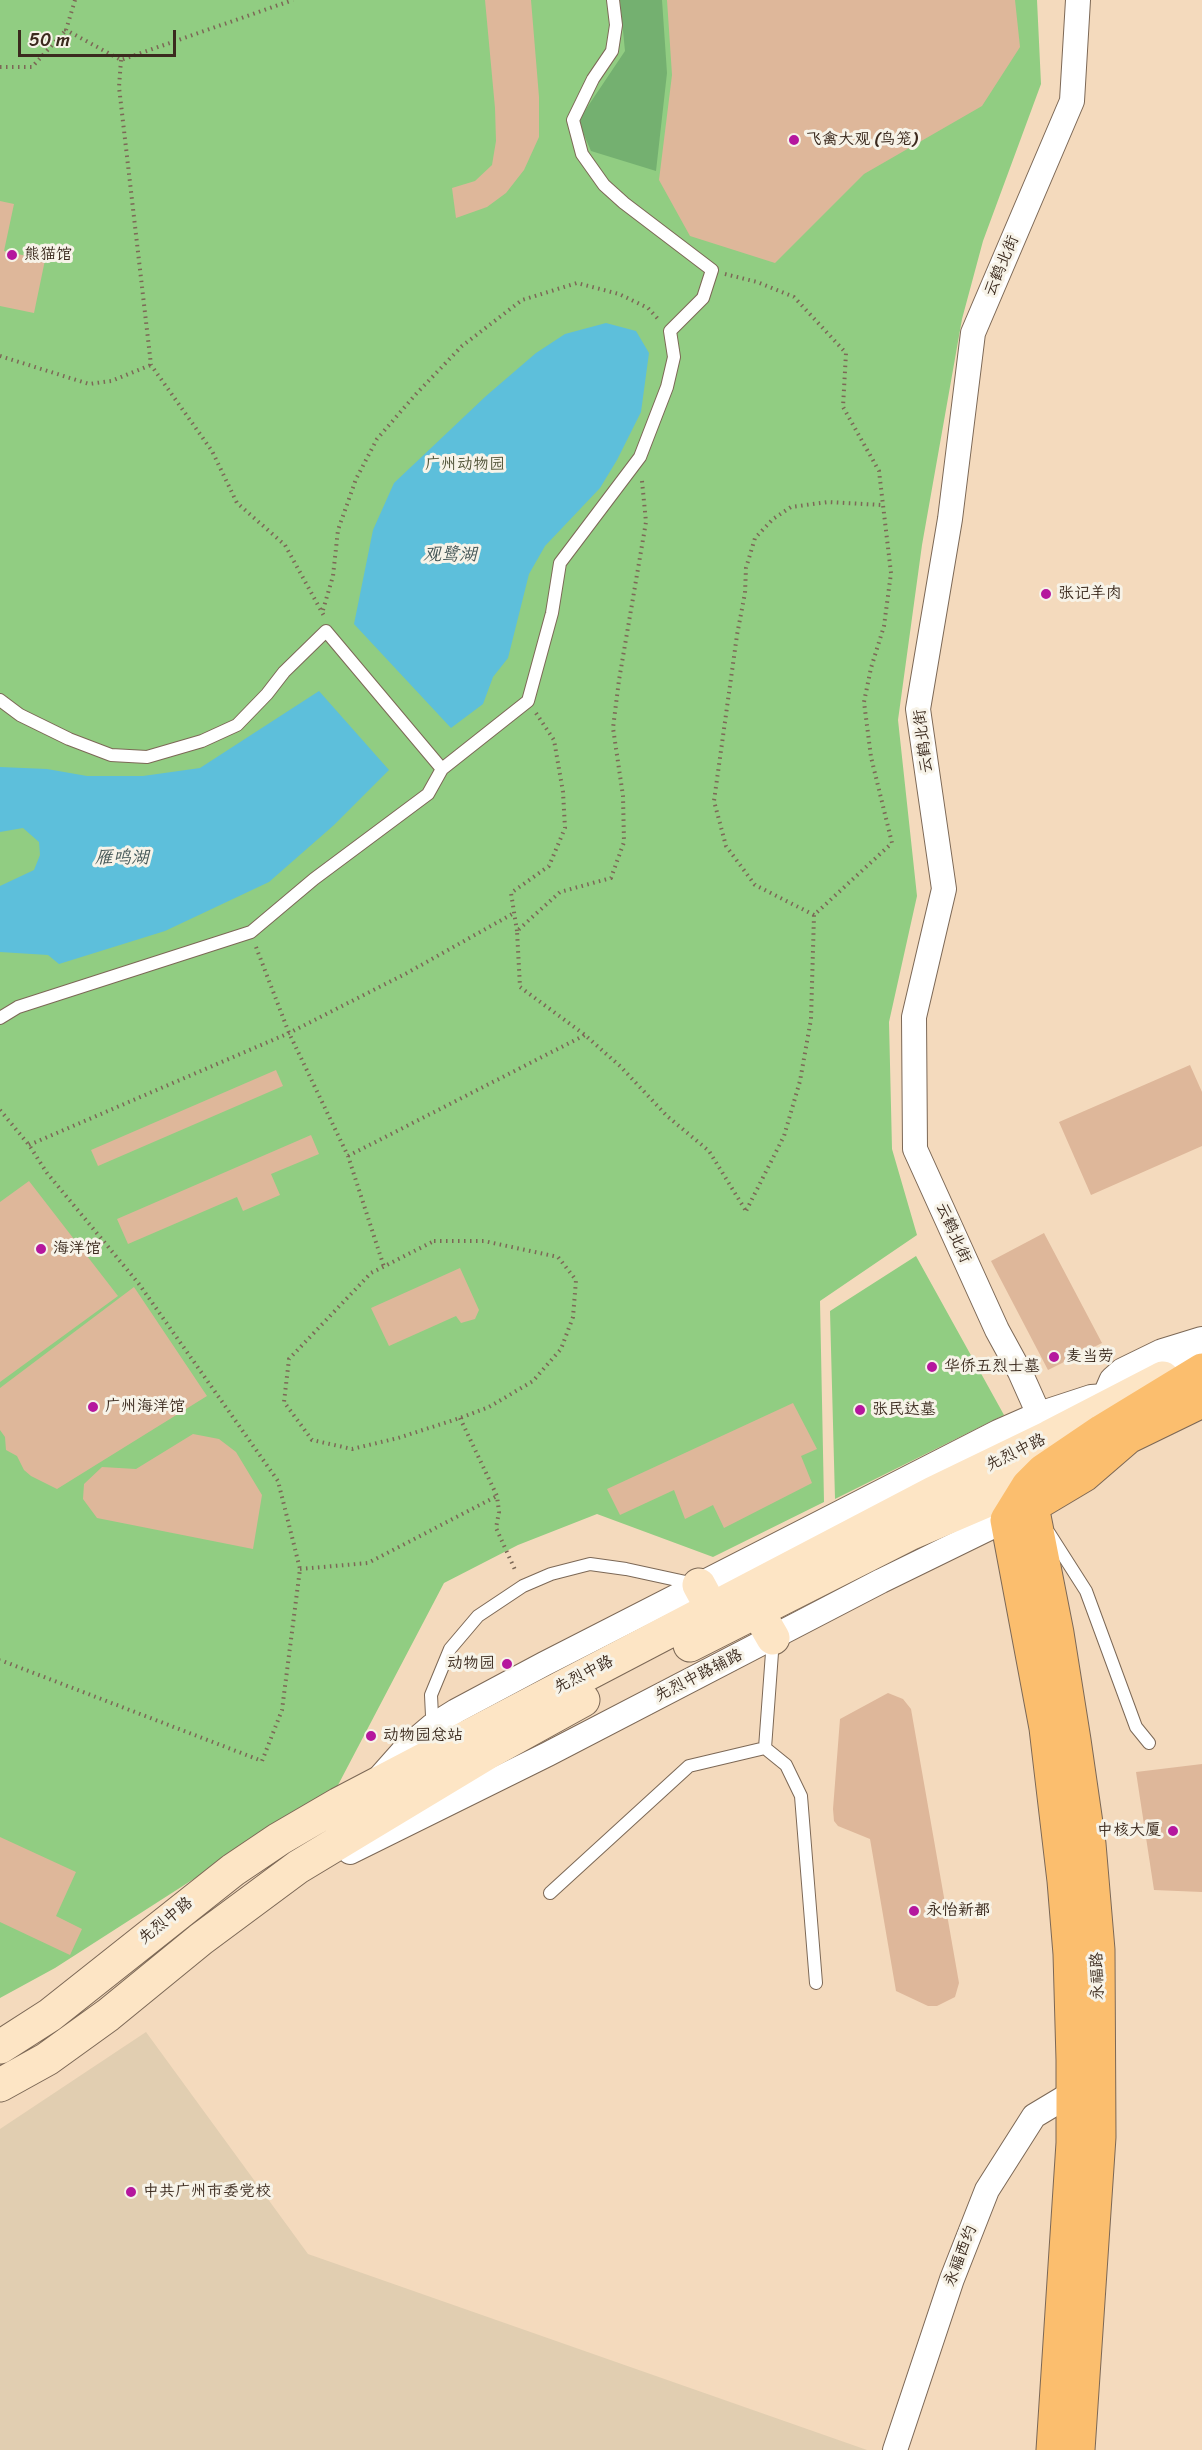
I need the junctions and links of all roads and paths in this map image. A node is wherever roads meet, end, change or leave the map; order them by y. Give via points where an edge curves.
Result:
1 (75, 0) edge
2 (293, 0) edge
3 (613, 0) edge
4 (1078, 0) edge
5 (66, 30) junction
6 (121, 60) junction
7 (0, 67) edge
8 (712, 270) junction
9 (670, 331) junction
10 (0, 356) edge
11 (151, 365) junction
12 (640, 457) junction
13 (882, 505) junction
14 (323, 610) junction
15 (326, 631) junction
16 (0, 700) edge
17 (528, 701) junction
18 (442, 769) junction
19 (514, 913) junction
20 (814, 915) junction
21 (517, 931) junction
22 (251, 932) junction
23 (0, 1018) edge
24 (289, 1033) junction
25 (585, 1035) junction
26 (0, 1110) edge
27 (29, 1144) junction
28 (348, 1156) junction
29 (384, 1267) junction
30 (1202, 1343) edge
31 (1202, 1358) edge
32 (1202, 1370) edge
33 (1202, 1401) edge
34 (1119, 1411) junction
35 (460, 1418) junction
36 (1044, 1426) junction
37 (933, 1493) junction
38 (497, 1496) junction
39 (1019, 1499) junction
40 (300, 1569) junction
41 (523, 1586) junction
42 (705, 1597) junction
43 (766, 1625) junction
44 (0, 1660) edge
45 (439, 1736) junction
46 (1149, 1743) dead end
47 (765, 1748) junction
48 (549, 1893) dead end
49 (816, 1983) dead end
50 (0, 2048) edge
51 (0, 2085) edge
52 (1074, 2092) junction
53 (896, 2450) edge
54 (1053, 2450) edge
55 (1078, 2450) edge

1 - 5 path
2 - 6 path
3 - 8 lane via 616,25 612,51 573,120 582,154 604,185
4 - 36 street, 云鹤北街 via 1072,101 973,333 950,519 918,709 944,889 914,1017 915,1149
5 - 6 path
5 - 7 path via 32,67
6 - 11 path via 119,87
8 - 9 lane via 704,298
8 - 13 path via 794,297 846,353 843,407 879,471
9 - 12 lane via 674,357 667,387
9 - 14 path via 648,308 620,294 577,283 522,300 462,346 378,439 356,479 338,530 333,576
10 - 11 path via 89,384 111,381
11 - 14 path via 212,451 237,503 285,544
12 - 17 lane via 560,563 552,613
12 - 21 path via 646,522 613,728 623,796 624,842 611,878 560,892
13 - 20 path via 891,573 884,626 864,702 871,758 892,843
13 - 20 path via 828,502 791,507 755,538 746,568 746,594 736,635 714,801 726,846 755,885
14 - 15 path
15 - 16 lane via 237,725 202,741 147,757 111,755 69,739 20,715
15 - 18 lane
17 - 18 lane
17 - 19 path via 554,740 565,828 549,866 511,892
18 - 22 lane via 428,794 314,879
19 - 21 path
19 - 24 path
20 - 25 path via 811,1019 800,1081 784,1136 746,1211 709,1151 667,1116
21 - 25 path via 520,987
22 - 23 lane via 18,1007
22 - 24 path
24 - 27 path
24 - 28 path
25 - 28 path
26 - 27 path
27 - 40 path via 47,1173 139,1284 278,1481
28 - 29 path
29 - 35 path via 371,1273 289,1359 284,1402 312,1440 352,1449
29 - 35 path via 434,1241 484,1241 558,1257 576,1280 573,1317 561,1349 533,1381 489,1407
30 - 34 street via 1162,1355 1124,1374 1116,1382
31 - 34 main road, 先烈中路
32 - 34 main road
33 - 34 main road, 先烈中路
34 - 36 main road, 先烈中路
34 - 39 main road
35 - 38 path
36 - 37 main road, 先烈中路
36 - 42 street via 998,1432
37 - 39 main road
37 - 42 main road, 先烈中路
38 - 40 path via 368,1563
38 - 41 path via 500,1512 496,1528
39 - 43 main road, 先烈中路 via 911,1533
39 - 46 lane via 1086,1591 1136,1727
39 - 52 main road, 永福路 via 1062,1860 1070,1954
39 - 55 main road, 永福路 via 1057,1633 1089,1844 1098,1950 1099,2137
40 - 44 path via 282,1710 262,1761
41 - 42 lane via 590,1564 626,1569
41 - 45 lane via 477,1616 450,1649 431,1695
42 - 45 main road, 先烈中路
43 - 47 lane
43 - 51 main road, 先烈中路 via 668,1656 389,1810 258,1895 93,2026
45 - 50 main road, 先烈中路 via 372,1787 279,1839 233,1870 50,2015
47 - 48 lane via 689,1766
47 - 49 lane via 786,1765 801,1796
52 - 53 street, 永福西约 via 1034,2116 987,2190 952,2278
52 - 54 main road, 永福路

